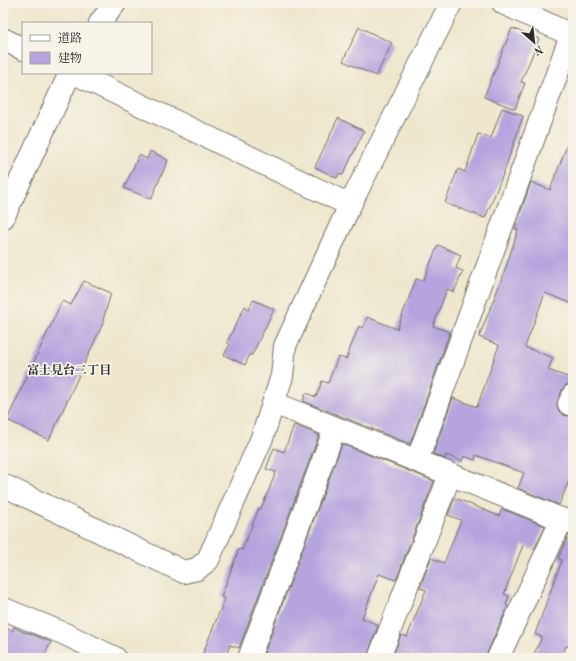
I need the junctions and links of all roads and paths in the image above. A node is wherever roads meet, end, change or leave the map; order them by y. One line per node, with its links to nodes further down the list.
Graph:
1 (115, 3): 4 (street)
2 (451, 3): 10 (street)
3 (503, 3): 5 (street)
4 (101, 22)
5 (572, 35): 14 (street)
6 (3, 39): 7 (street)
7 (22, 48)
8 (70, 74): 11 (street)
9 (76, 74): 10 (street)
10 (350, 205): 12 (street)
11 (3, 218)
12 (274, 403): 13 (street); 16 (street)
13 (335, 428): 14 (street); 20 (street)
14 (417, 461): 15 (street)
15 (450, 475): 17 (street); 21 (street)
16 (3, 485)
17 (568, 522): 22 (street)
18 (4, 608): 19 (street)
19 (115, 658)
20 (249, 658)
21 (379, 658)
22 (498, 658)

